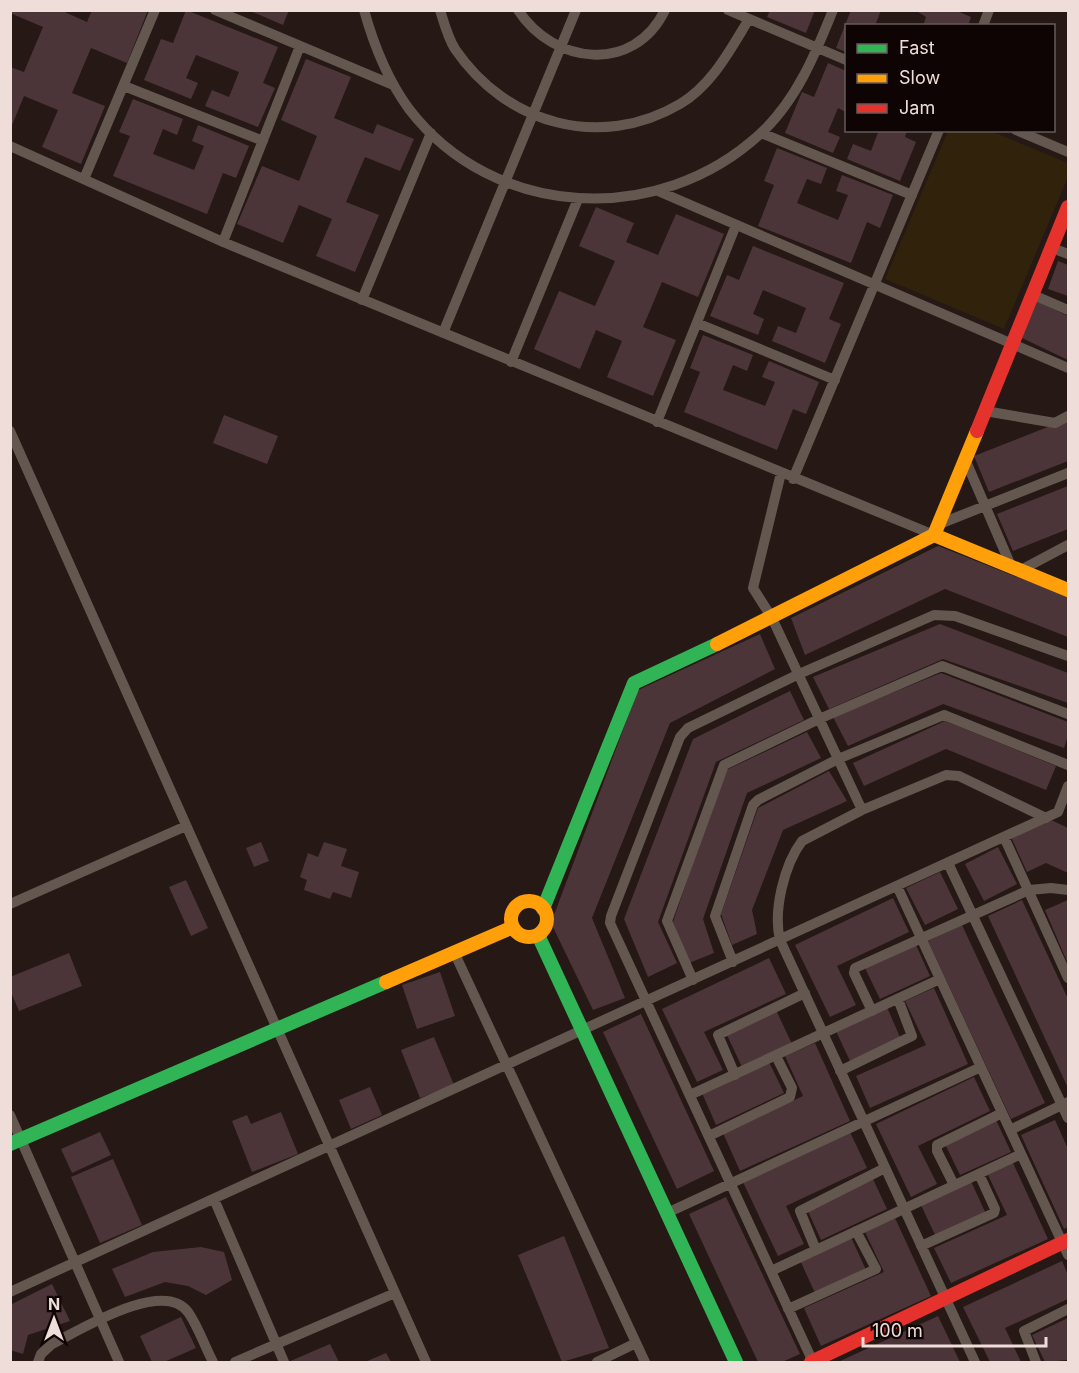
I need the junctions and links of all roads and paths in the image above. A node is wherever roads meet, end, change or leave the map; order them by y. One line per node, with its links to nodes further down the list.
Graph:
1 (155, 10): 16 (street)
2 (215, 10): 11 (street)
3 (364, 10): 15 (street)
4 (440, 10): 17 (street)
5 (518, 10): 12 (street)
6 (576, 10): 12 (street)
7 (665, 10): 12 (street)
8 (728, 10): 10 (street)
9 (833, 10): 13 (street)
10 (749, 19): 13 (street); 17 (street)
11 (300, 46): 15 (street); 22 (street)
12 (561, 47): 17 (street)
13 (818, 48): 14 (street); 21 (street)
14 (845, 60)
15 (393, 84): 20 (street)
16 (124, 86): 22 (street); 25 (street)
17 (533, 116): 26 (street)
18 (938, 132): 28 (street)
19 (1021, 132): 24 (street)
20 (431, 133): 26 (street); 37 (street)
21 (761, 134): 27 (street); 28 (street)
22 (263, 141): 32 (street)
23 (10, 146): 25 (street)
24 (1068, 152)
25 (84, 179): 32 (street)
26 (506, 181): 29 (street); 40 (street)
27 (658, 191): 29 (street); 31 (street)
28 (912, 195): 35 (street)
29 (578, 199): 42 (street)
30 (1068, 207): 33 (street)
31 (736, 225): 35 (street); 39 (street)
32 (223, 242): 37 (street)
33 (1052, 248): 34 (street); 36 (street)
34 (1068, 254)
35 (875, 284): 41 (street); 44 (street)
36 (1031, 294): 38 (street); 41 (street)
37 (362, 300): 40 (street)
38 (1068, 310)
39 (697, 323): 44 (street); 47 (street)
40 (442, 333): 42 (street)
41 (1011, 343): 43 (street); 45 (street)
42 (511, 362): 47 (street)
43 (1068, 368)
44 (835, 380): 52 (street)
45 (985, 411): 46 (street); 49 (street)
46 (1068, 416)
47 (657, 422): 51 (street)
48 (10, 431): 70 (street)
49 (964, 459): 53 (street); 54 (street)
50 (1068, 473): 53 (street)
51 (781, 474): 52 (street); 58 (street)
52 (793, 479): 54 (street)
53 (985, 506): 54 (street); 56 (street)
54 (936, 530): 56 (street); 58 (street)
55 (1068, 544): 56 (street)
56 (1016, 568): 57 (street)
57 (1068, 590)
58 (772, 618): 60 (street); 77 (street)
59 (1068, 656): 60 (street)
60 (799, 674): 62 (street); 90 (street)
61 (1068, 714): 62 (street)
62 (819, 719): 63 (street); 87 (street)
63 (838, 759): 64 (street); 66 (street); 84 (street)
64 (1068, 765)
65 (1068, 786): 67 (street)
66 (862, 810): 69 (street); 82 (street)
67 (1058, 812): 68 (street); 69 (street)
68 (1068, 817)
69 (1046, 818): 71 (street)
70 (186, 825): 76 (street); 92 (street)
71 (1004, 837): 72 (street); 74 (street)
72 (948, 863): 73 (street); 78 (street)
73 (897, 886): 81 (street); 82 (street)
74 (1029, 890): 75 (street); 78 (street); 85 (street)
75 (1068, 890)
76 (10, 904)
77 (543, 909): 79 (street); 80 (street)
78 (973, 915): 81 (street); 101 (street)
79 (513, 927): 80 (street); 83 (street)
80 (538, 935): 93 (street)
81 (921, 938): 86 (street); 91 (street)
82 (780, 940): 84 (street); 88 (street)
83 (454, 952): 92 (street); 96 (street)
84 (733, 962): 87 (street)
85 (1068, 974)
86 (940, 979): 89 (street); 97 (street)
87 (693, 980): 90 (street)
88 (805, 993): 94 (street); 99 (street)
89 (898, 999): 91 (street); 98 (street)
90 (647, 1002): 93 (street); 100 (street)
91 (872, 1011): 94 (street)
92 (276, 1027): 108 (street); 109 (street)
93 (583, 1031): 96 (street); 117 (street)
94 (823, 1033): 95 (street); 98 (street)
95 (776, 1056): 99 (street); 107 (street)
96 (507, 1065): 109 (street); 130 (street)
97 (981, 1067): 102 (street); 105 (street)
98 (840, 1071): 105 (street)
99 (735, 1075): 100 (street)
100 (690, 1095): 107 (street)
101 (1065, 1103): 104 (street); 106 (street)
102 (1002, 1113): 106 (street); 114 (street)
103 (10, 1115): 108 (street)
104 (1068, 1118)
105 (864, 1121): 111 (street); 113 (street)
106 (1010, 1130): 110 (street)
107 (709, 1136): 113 (street)
108 (16, 1141): 122 (street)
109 (329, 1146): 115 (street); 125 (street)
110 (1021, 1154): 112 (street); 120 (street)
111 (885, 1168): 116 (street); 121 (street)
112 (979, 1174): 114 (street); 119 (street)
113 (730, 1183): 117 (street); 123 (street)
114 (954, 1185): 116 (street)
115 (214, 1199): 122 (street); 131 (street)
116 (904, 1209): 118 (street); 119 (street)
117 (667, 1213): 140 (street)
118 (856, 1231): 121 (street); 127 (street)
119 (921, 1246): 126 (street)
120 (1067, 1246): 126 (street)
121 (816, 1250): 123 (street)
122 (75, 1262): 124 (street); 129 (street)
123 (771, 1271): 127 (street)
124 (10, 1292)
125 (395, 1293): 131 (street); 137 (street)
126 (945, 1299): 141 (street); 142 (street)
127 (788, 1309): 141 (street)
128 (1068, 1309): 143 (street)
129 (101, 1320): 132 (street); 133 (street); 134 (street)
130 (636, 1343): 138 (street); 139 (street)
131 (277, 1344): 135 (street); 136 (street)
132 (38, 1362)
133 (119, 1362)
134 (213, 1362)
135 (235, 1362)
136 (284, 1362)
137 (426, 1362)
138 (597, 1362)
139 (645, 1362)
140 (736, 1362)
141 (813, 1362)
142 (975, 1362)
143 (1036, 1362)

